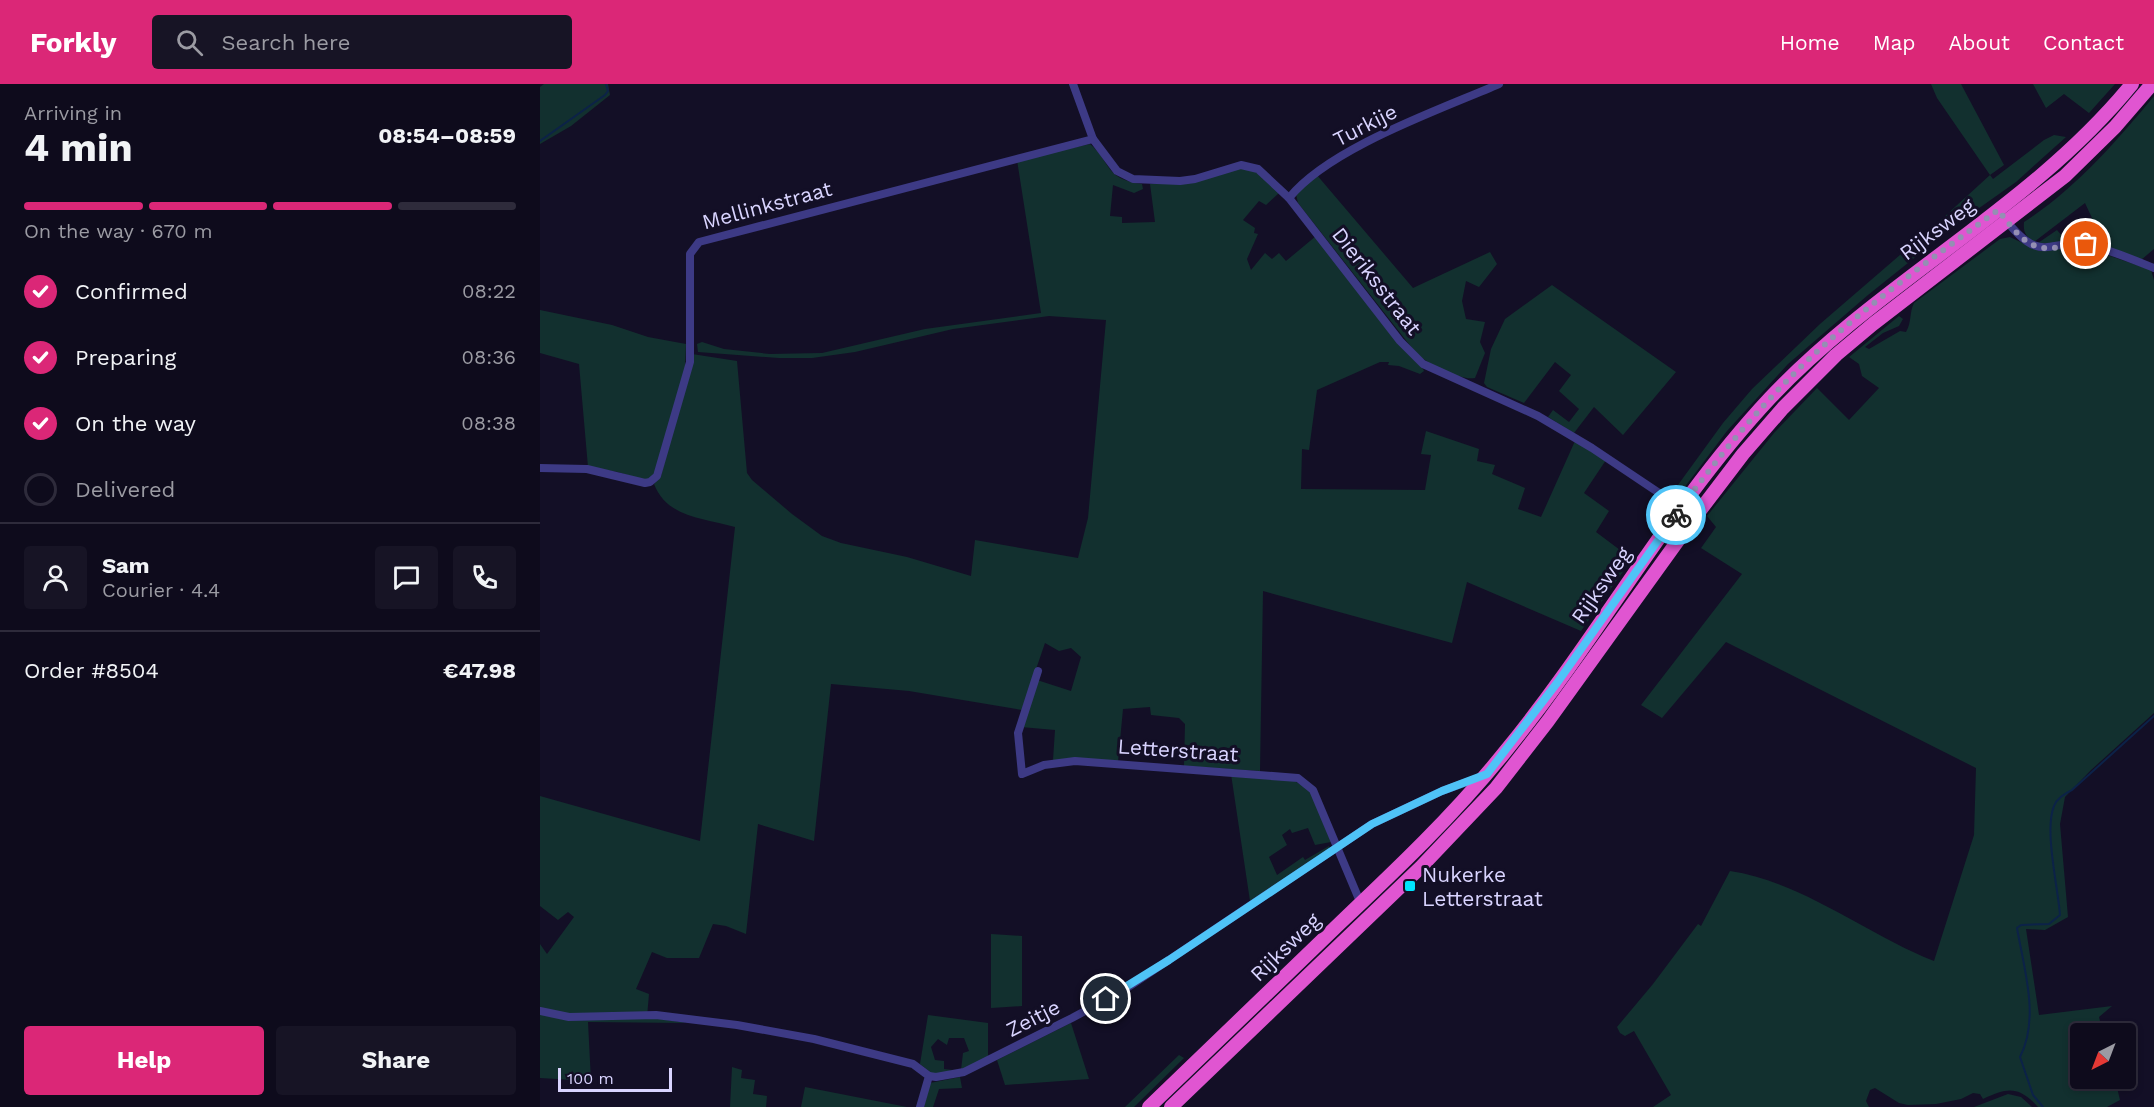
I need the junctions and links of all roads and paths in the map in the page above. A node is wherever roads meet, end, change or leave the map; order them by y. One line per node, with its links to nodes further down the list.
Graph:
1 (1073, 84): 5 (street, Dieriksstraat)
2 (1499, 84): 6 (street, Turkije)
3 (2132, 84): 7 (highway, Rijksweg)
4 (2152, 84): 8 (highway, Rijksweg)
5 (1093, 139): 6 (street, Dieriksstraat); 10 (street, Mellinkstraat)
6 (1289, 198): 11 (street, Dieriksstraat)
7 (1998, 210): 8 (street); 11 (highway, Rijksweg)
8 (2008, 222): 9 (street); 12 (highway, Rijksweg)
9 (2154, 268)
10 (540, 468)
11 (1682, 507): 12 (street, Dieriksstraat); 14 (highway, Rijksweg)
12 (1695, 517): 21 (highway, Rijksweg)
13 (1038, 671): 15 (street, Letterstraat)
14 (1487, 774): 15 (street, Zeitje); 16 (highway, Rijksweg)
15 (1335, 847): 16 (street, Letterstraat); 18 (street, Zeitje)
16 (1361, 903): 20 (highway, Rijksweg)
17 (540, 1011): 18 (street)
18 (929, 1076): 19 (street)
19 (920, 1107)
20 (1149, 1107)
21 (1171, 1107)

